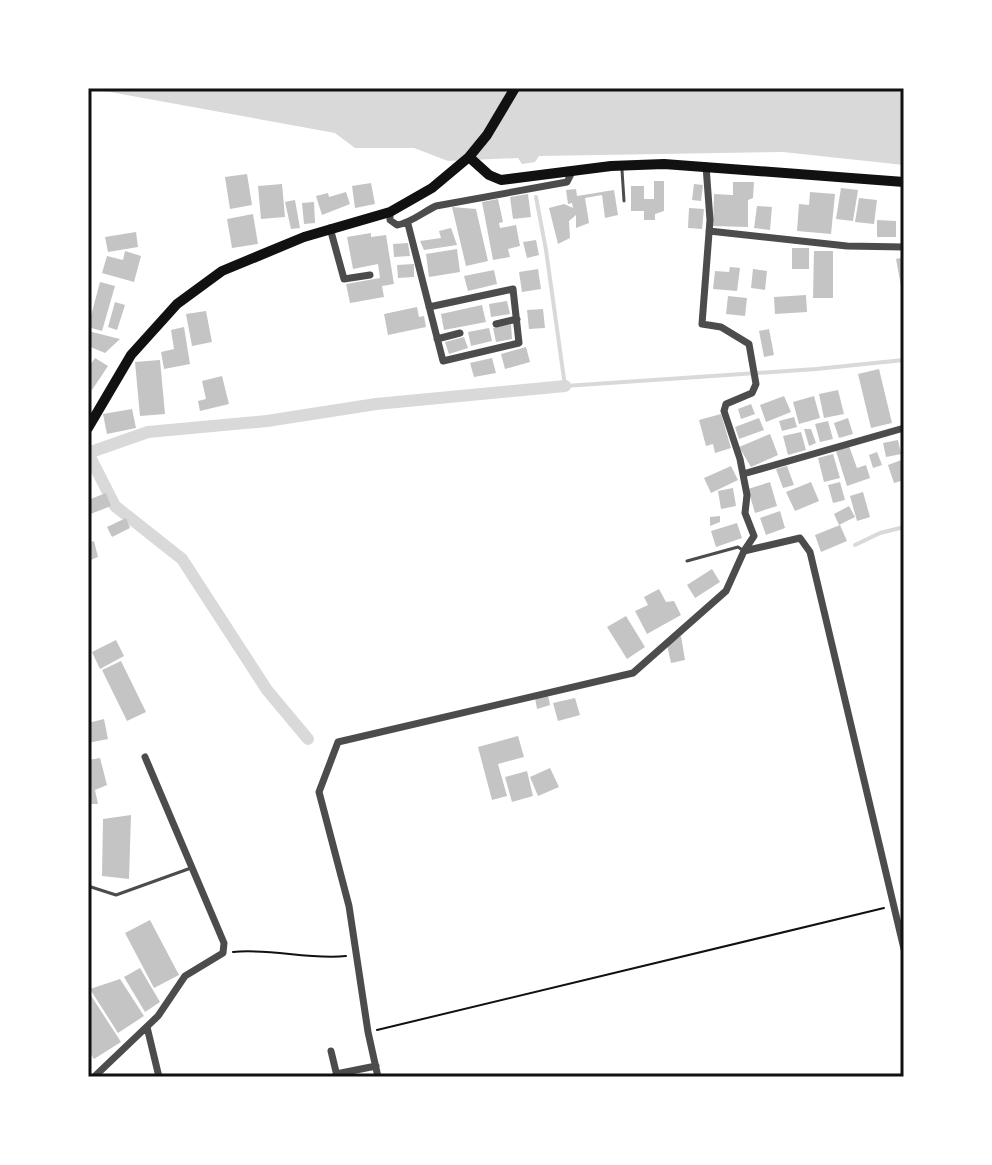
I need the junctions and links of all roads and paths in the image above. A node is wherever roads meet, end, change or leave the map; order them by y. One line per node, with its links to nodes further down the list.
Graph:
1 (515, 88): 2 (main road)
2 (473, 160): 5 (main road); 8 (main road)
3 (706, 165): 4 (main road); 6 (main road); 11 (street)
4 (622, 166): 5 (main road); 7 (lane)
5 (573, 170): 9 (street)
6 (904, 182)
7 (624, 201)
8 (390, 212): 9 (street); 10 (main road)
9 (408, 224): 14 (street)
10 (330, 228): 13 (street); 19 (main road)
11 (709, 231): 12 (street); 21 (street)
12 (904, 247)
13 (370, 275)
14 (429, 307): 15 (street); 18 (street)
15 (517, 319): 16 (street); 18 (street)
16 (496, 324)
17 (460, 333): 18 (street)
18 (437, 339)
19 (88, 428)
20 (904, 428): 21 (street)
21 (743, 474): 22 (street)
22 (744, 551): 23 (lane); 27 (street); 30 (street)
23 (687, 561)
24 (145, 757): 25 (street)
25 (191, 868): 26 (lane); 29 (street)
26 (88, 886)
27 (894, 906): 28 (street); 32 (path)
28 (904, 949)
29 (223, 953): 30 (path); 31 (street)
30 (356, 955): 32 (street)
31 (147, 1027): 36 (street); 37 (street)
32 (368, 1032): 34 (street)
33 (331, 1051): 35 (street)
34 (376, 1066): 35 (street); 38 (street)
35 (337, 1076)
36 (94, 1077)
37 (159, 1077)
38 (378, 1077)

